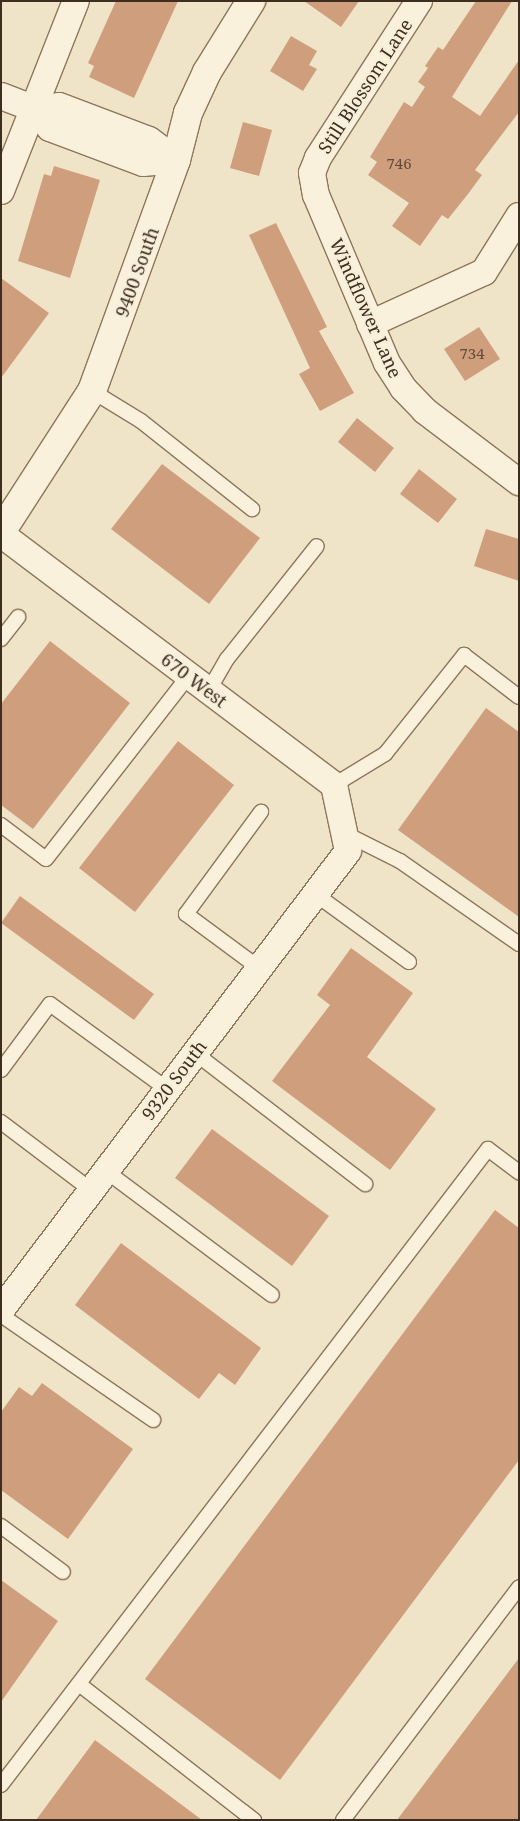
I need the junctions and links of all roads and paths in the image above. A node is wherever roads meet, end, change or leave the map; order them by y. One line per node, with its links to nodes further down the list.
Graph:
1 (76, 1): 5 (street)
2 (250, 1): 6 (street, 9400 South)
3 (419, 1): 7 (street, Still Blossom Lane)
4 (1, 96): 5 (street)
5 (35, 109): 6 (street); 8 (street)
6 (176, 160): 11 (street, 9400 South)
7 (312, 173): 10 (street, Windflower Lane)
8 (1, 191)
9 (519, 216): 10 (street)
10 (370, 324): 12 (street, Windflower Lane)
11 (92, 391): 13 (lane); 14 (street, 9400 South)
12 (519, 482)
13 (252, 509)
14 (1, 533): 18 (street, 670 West)
15 (317, 546): 18 (lane)
16 (18, 617): 17 (lane)
17 (1, 639)
18 (199, 683): 20 (street, 670 West); 22 (lane)
19 (519, 697): 20 (lane)
20 (334, 784): 23 (street)
21 (261, 812): 27 (lane)
22 (1, 825)
23 (346, 842): 24 (street, 9320 South); 25 (lane)
24 (315, 894): 26 (lane); 27 (street, 9320 South)
25 (519, 944)
26 (409, 962)
27 (259, 968): 28 (street, 9320 South)
28 (195, 1053): 30 (street, 9320 South); 34 (lane)
29 (1, 1070): 30 (lane)
30 (167, 1089): 33 (street, 9320 South)
31 (1, 1122): 33 (lane)
32 (519, 1172): 42 (lane)
33 (98, 1180): 35 (lane); 36 (street, 9320 South)
34 (365, 1184)
35 (272, 1295)
36 (1, 1310)
37 (1, 1315): 38 (lane)
38 (153, 1420)
39 (1, 1526): 40 (lane)
40 (63, 1572)
41 (519, 1587): 45 (lane)
42 (79, 1684): 43 (lane); 44 (lane)
43 (1, 1785)
44 (254, 1820)
45 (343, 1820)

